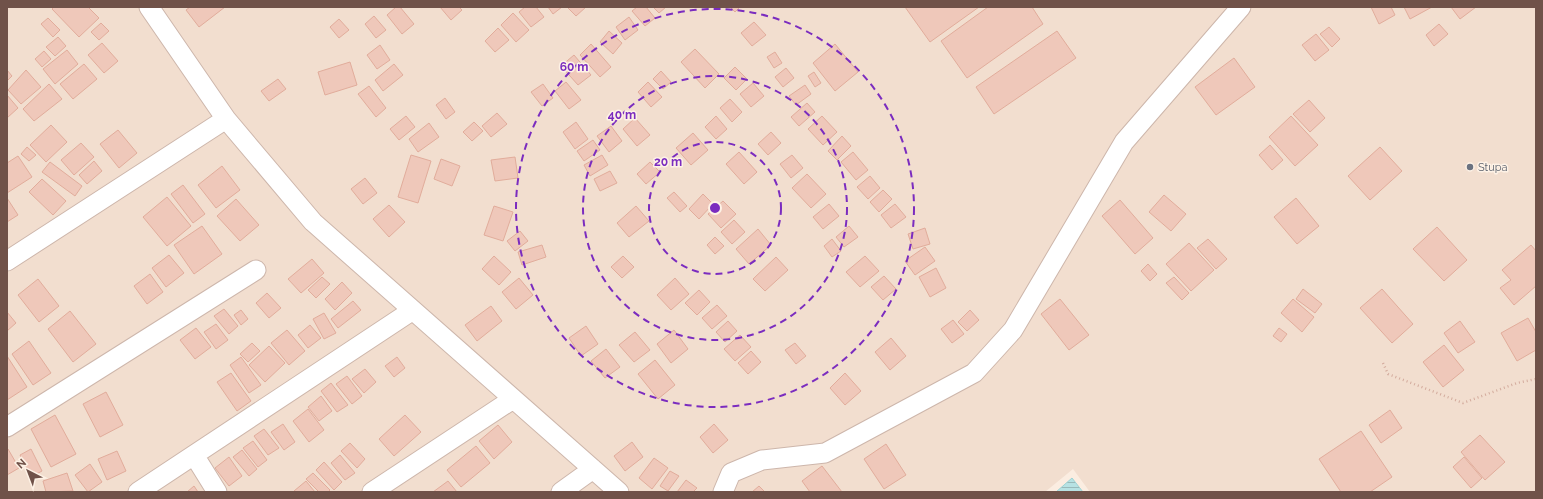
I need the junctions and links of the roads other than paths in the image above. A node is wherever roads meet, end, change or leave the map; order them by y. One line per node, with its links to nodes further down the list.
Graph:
1 (149, 7): 3 (street)
2 (1241, 7): 16 (street)
3 (226, 119): 4 (street); 6 (street)
4 (7, 261)
5 (256, 270): 8 (street)
6 (413, 310): 7 (street); 9 (street)
7 (513, 399): 10 (street); 13 (street)
8 (7, 427)
9 (194, 455): 11 (street); 12 (street)
10 (593, 469): 14 (street); 15 (street)
11 (138, 492)
12 (217, 492)
13 (372, 492)
14 (561, 492)
15 (619, 492)
16 (723, 492)

